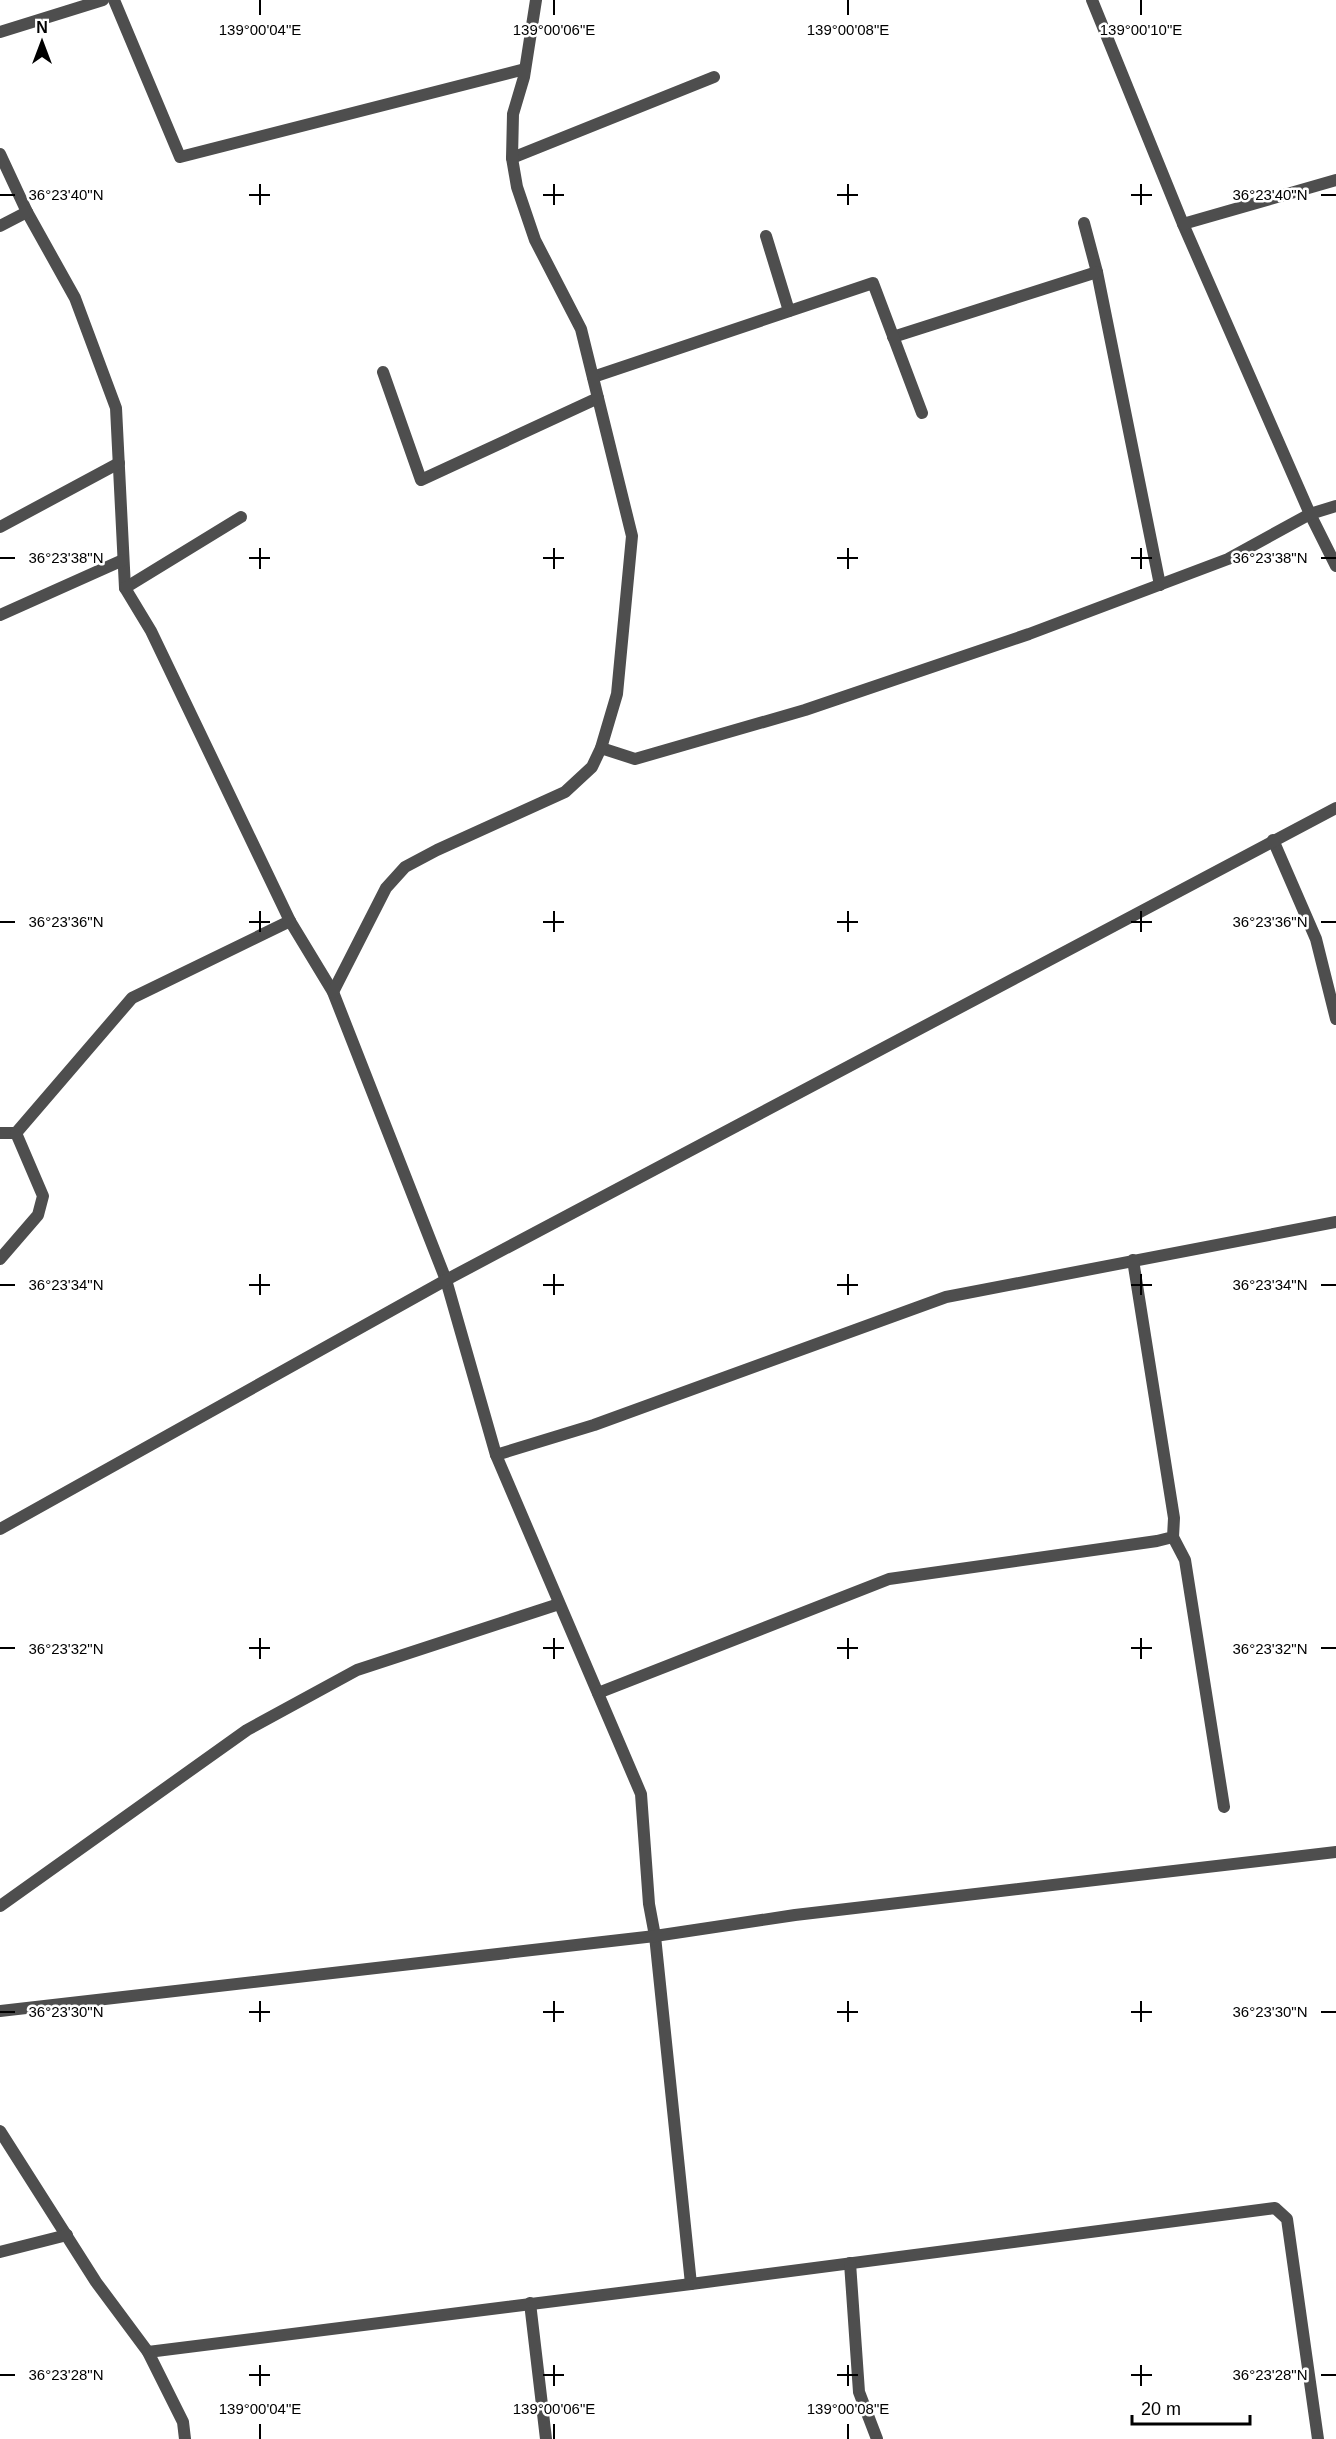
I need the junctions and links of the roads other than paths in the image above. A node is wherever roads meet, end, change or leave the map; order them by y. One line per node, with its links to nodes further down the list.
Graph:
1 (103, 0): 5 (street)
2 (114, 0): 6 (street)
3 (536, 0): 6 (street)
4 (1092, 0): 13 (street)
5 (0, 32)
6 (525, 69): 9 (street)
7 (714, 77): 9 (street)
8 (0, 154): 11 (street)
9 (512, 158): 20 (street)
10 (1336, 180): 13 (street)
11 (27, 212): 14 (street); 23 (street)
12 (1084, 223): 16 (street)
13 (1183, 224): 25 (street)
14 (0, 226)
15 (766, 236): 17 (street)
16 (1096, 272): 18 (street); 30 (street)
17 (789, 312): 18 (street); 20 (street)
18 (893, 337): 22 (street)
19 (383, 372): 21 (street)
20 (592, 377): 21 (street)
21 (598, 399): 33 (street)
22 (922, 413)
23 (119, 463): 27 (street); 28 (street)
24 (1336, 506): 25 (street)
25 (1310, 514): 29 (street); 30 (street)
26 (241, 517): 31 (street)
27 (0, 527)
28 (123, 560): 31 (street); 32 (street)
29 (1336, 566)
30 (1160, 585): 33 (street)
31 (125, 588): 36 (street)
32 (0, 615)
33 (601, 748): 37 (street)
34 (1336, 808): 35 (street)
35 (1273, 840): 38 (street); 44 (street)
36 (290, 921): 37 (street); 40 (street)
37 (333, 992): 44 (street)
38 (1336, 1019)
39 (0, 1133): 40 (street)
40 (16, 1133): 42 (street)
41 (1336, 1222): 43 (street)
42 (0, 1259)
43 (1133, 1260): 45 (street); 47 (street)
44 (446, 1280): 45 (street); 46 (street)
45 (496, 1455): 48 (street)
46 (0, 1529)
47 (1173, 1537): 49 (street); 50 (street)
48 (559, 1604): 49 (street); 52 (street)
49 (598, 1693): 53 (street)
50 (1224, 1807)
51 (1336, 1852): 53 (street)
52 (0, 1906)
53 (655, 1936): 54 (street); 59 (street)
54 (0, 2011)
55 (0, 2131): 56 (street)
56 (67, 2235): 57 (street); 61 (street)
57 (0, 2252)
58 (850, 2263): 59 (street); 64 (street); 65 (street)
59 (691, 2284): 60 (street)
60 (530, 2303): 61 (street); 63 (street)
61 (148, 2352): 62 (street)
62 (185, 2439)
63 (546, 2439)
64 (877, 2439)
65 (1318, 2439)

